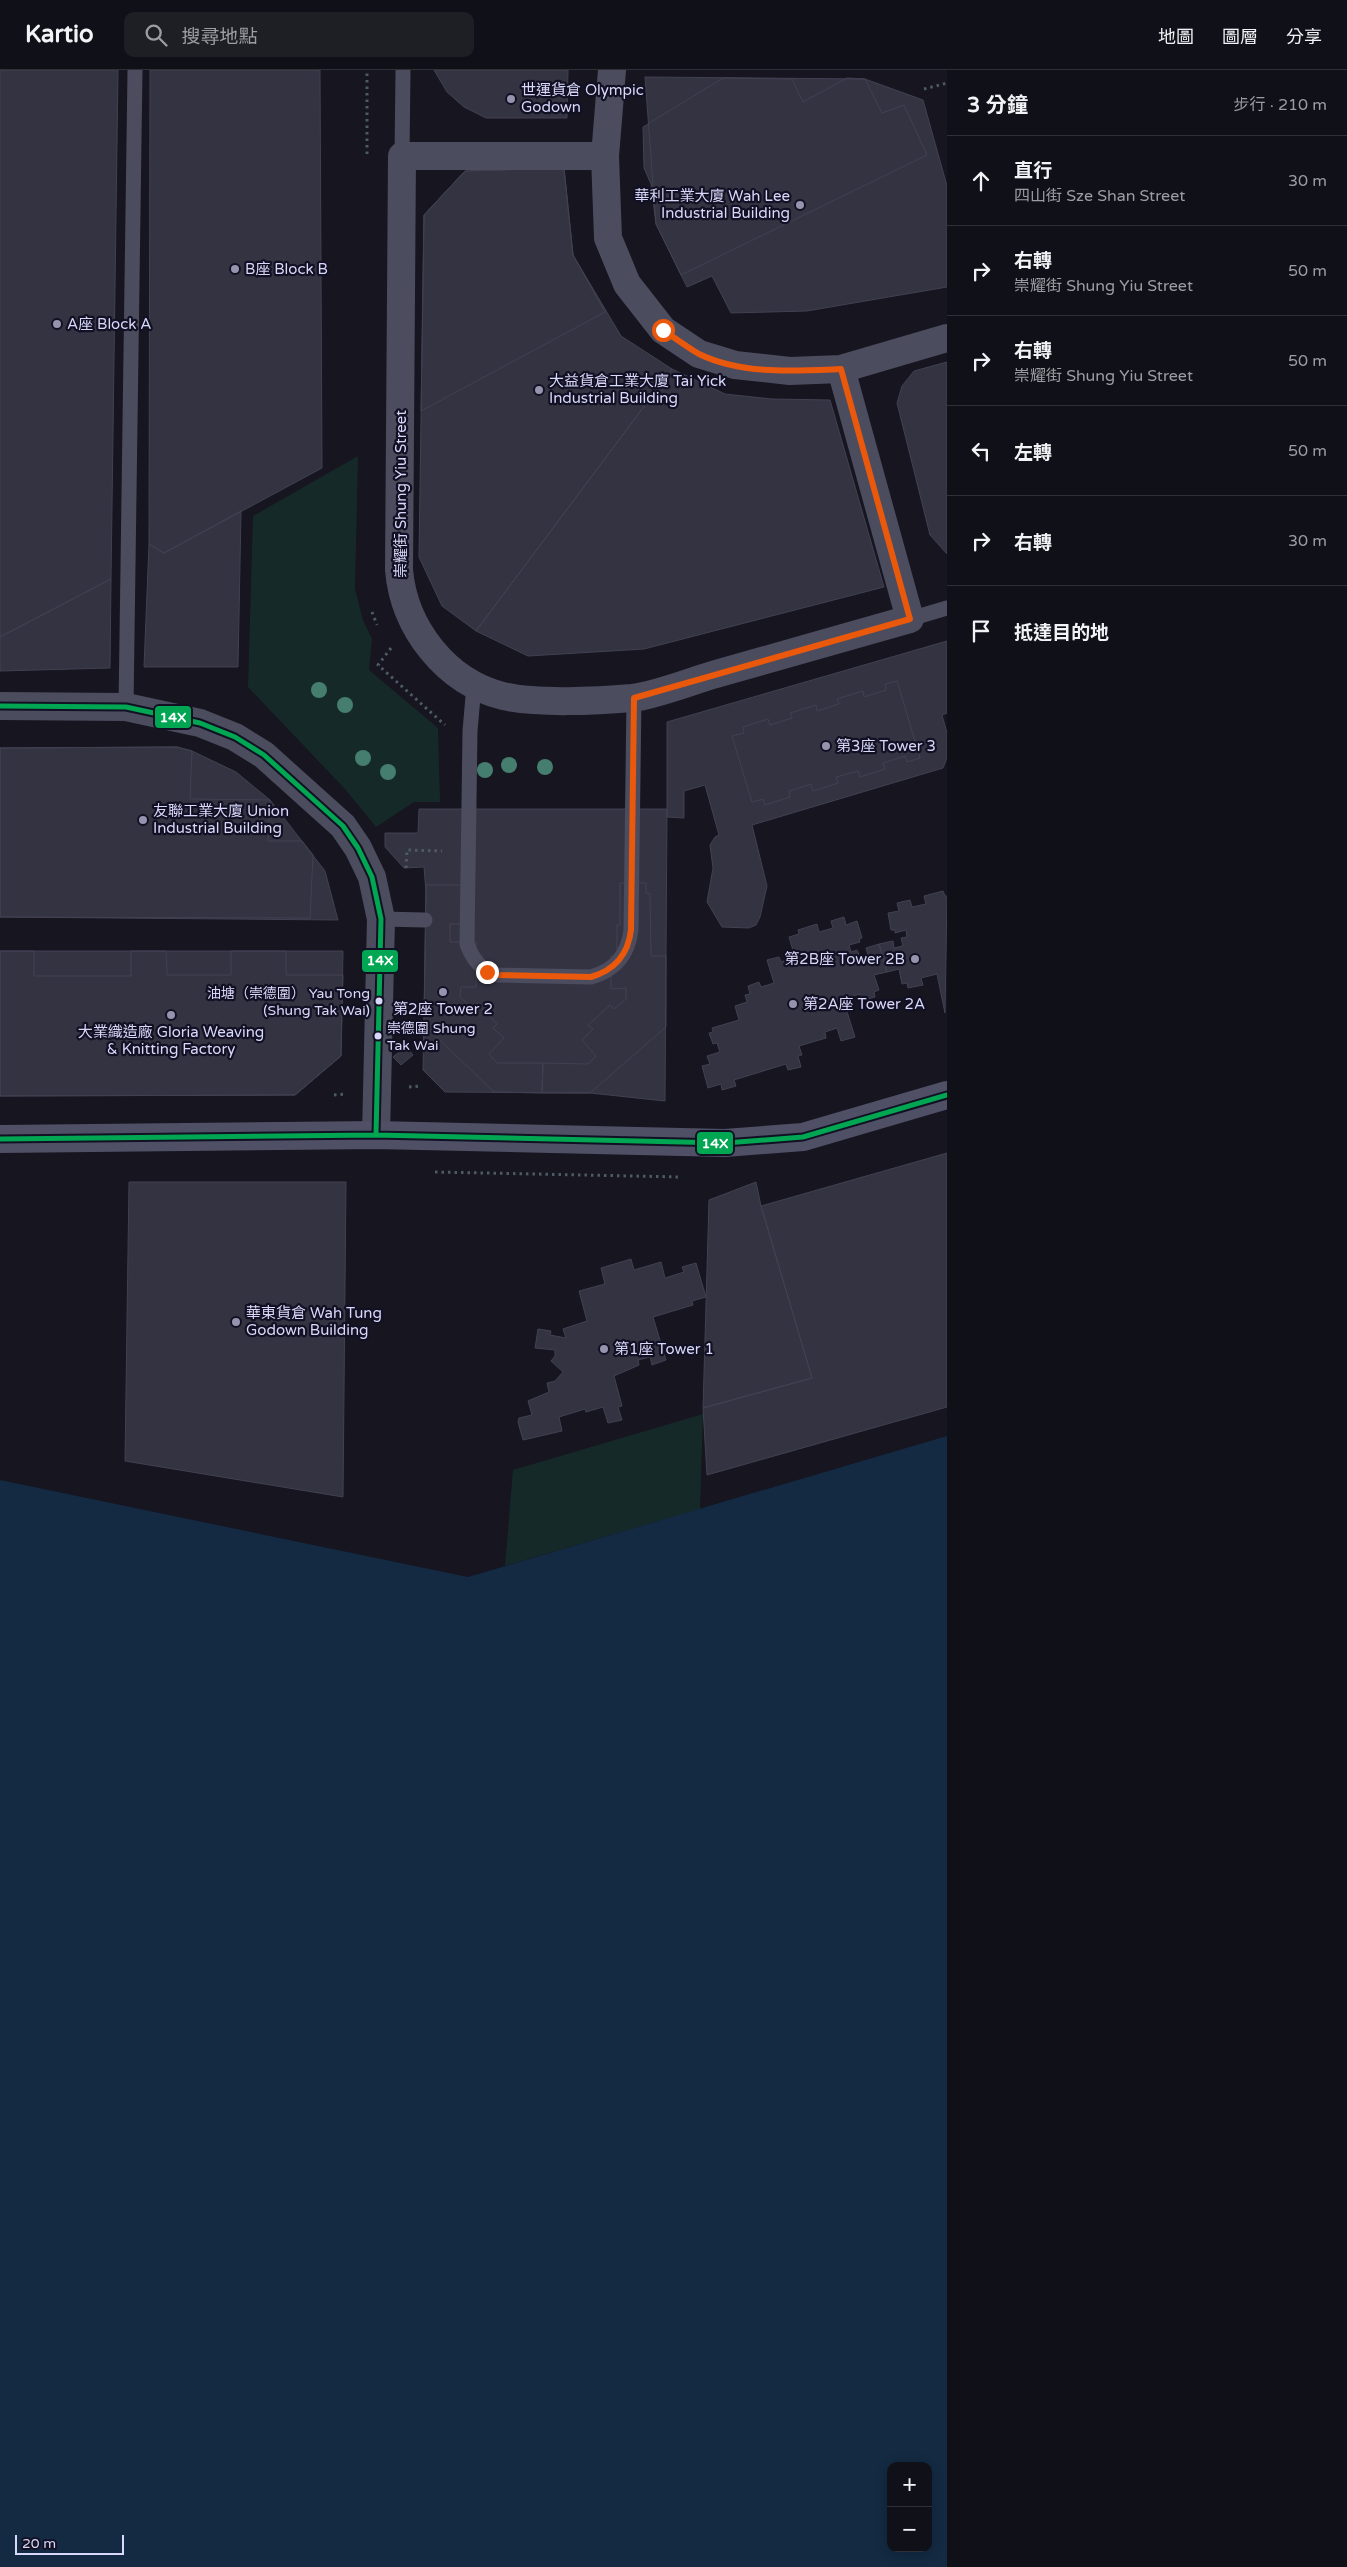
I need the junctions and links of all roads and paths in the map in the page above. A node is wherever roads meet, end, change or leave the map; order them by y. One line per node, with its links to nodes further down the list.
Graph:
1 (135, 70): 16 (lane)
2 (403, 70): 6 (lane, 崇耀街 Shung Yiu Street)
3 (612, 70): 7 (street)
4 (947, 83): 5 (path)
5 (924, 89)
6 (402, 156): 7 (street); 13 (street, 崇耀街 Shung Yiu Street)
7 (605, 156): 9 (street)
8 (947, 338): 9 (street)
9 (841, 369): 11 (street)
10 (947, 608): 11 (lane, 崇耀街 Shung Yiu Street)
11 (910, 619): 14 (street, 崇耀街 Shung Yiu Street)
12 (391, 647): 17 (path)
13 (474, 685): 14 (street, 崇耀街 Shung Yiu Street); 14 (lane)
14 (634, 698)
15 (0, 706): 16 (street)
16 (126, 707): 20 (street)
17 (445, 735)
18 (442, 842): 19 (path)
19 (406, 850)
20 (381, 919): 21 (lane); 23 (street)
21 (426, 920)
22 (947, 1095): 23 (street)
23 (376, 1135): 24 (street)
24 (0, 1139)

